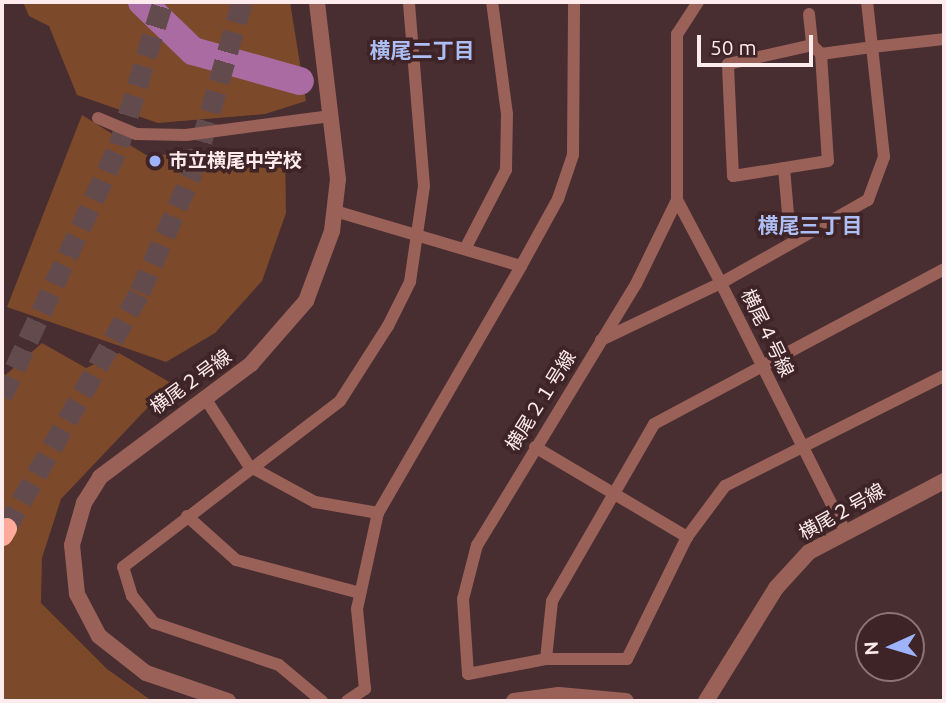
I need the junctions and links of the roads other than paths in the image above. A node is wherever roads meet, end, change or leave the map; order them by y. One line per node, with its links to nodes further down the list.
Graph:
1 (317, 2): 11 (street, 横尾２号線)
2 (409, 2): 17 (street)
3 (492, 2): 18 (street)
4 (574, 2): 19 (street)
5 (698, 2): 14 (street, 横尾２１号線)
6 (867, 2): 9 (street, 横尾４号線)
7 (809, 14): 10 (street)
8 (944, 39): 9 (street)
9 (872, 47): 10 (street); 21 (street, 横尾４号線)
10 (816, 50): 13 (street); 13 (street)
11 (331, 116): 12 (street); 15 (street, 横尾２号線)
12 (98, 118)
13 (784, 168): 16 (street)
14 (677, 200): 21 (street); 22 (street, 横尾２１号線)
15 (335, 211): 17 (street); 25 (street, 横尾２号線)
16 (788, 214)
17 (419, 236): 18 (street); 28 (street)
18 (465, 249): 19 (street)
19 (520, 267): 31 (street)
20 (944, 269): 23 (street)
21 (721, 283): 22 (street); 23 (street, 横尾４号線)
22 (601, 340): 26 (street, 横尾２１号線)
23 (761, 365): 27 (street, 横尾４号線); 30 (street)
24 (944, 376): 27 (street)
25 (205, 398): 28 (street); 37 (street, 横尾２号線)
26 (535, 447): 30 (street); 36 (street, 横尾２１号線)
27 (801, 447): 33 (street, 横尾４号線); 34 (street)
28 (249, 466): 31 (street); 32 (street)
29 (944, 481): 33 (street, 横尾２号線)
30 (618, 495): 34 (street); 36 (street)
31 (378, 513): 35 (street)
32 (187, 516): 35 (street); 38 (street)
33 (845, 531): 42 (street, 横尾２号線)
34 (687, 537): 36 (street, 横尾２１号線)
35 (360, 593): 39 (street)
36 (546, 659)
37 (228, 701)
38 (322, 701)
39 (347, 701)
40 (514, 701): 41 (street)
41 (626, 701)
42 (706, 701)

